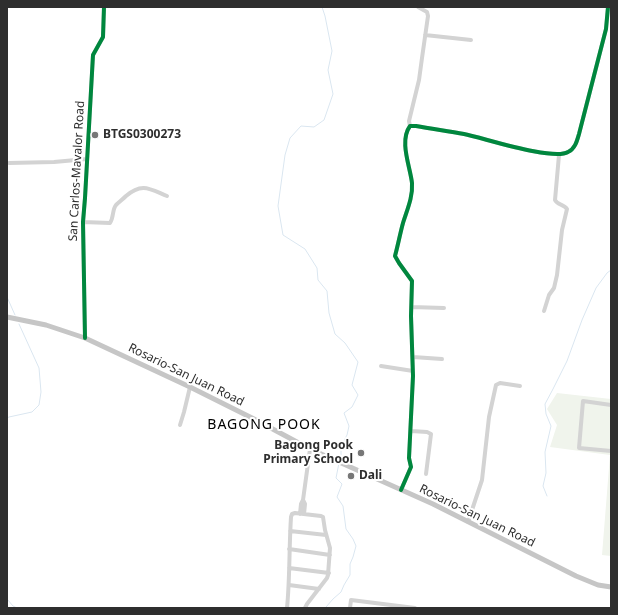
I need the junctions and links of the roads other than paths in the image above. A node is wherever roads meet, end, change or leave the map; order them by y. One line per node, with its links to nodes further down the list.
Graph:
1 (104, 7): 8 (street, San Carlos-Mavalor Road)
2 (418, 7): 4 (street)
3 (608, 7): 7 (street)
4 (425, 35): 5 (street); 6 (street)
5 (471, 40)
6 (410, 126): 7 (street); 12 (street)
7 (559, 154): 14 (street)
8 (87, 159): 9 (street); 11 (street, San Carlos-Mavalor Road)
9 (8, 163)
10 (167, 196): 11 (street)
11 (83, 222): 16 (street, San Carlos-Mavalor Road)
12 (411, 307): 13 (street); 17 (street)
13 (444, 308)
14 (544, 311)
15 (7, 317): 16 (main road, Rosario-San Juan Road)
16 (85, 338): 22 (main road, Rosario-San Juan Road)
17 (413, 357): 18 (street); 20 (street)
18 (442, 359)
19 (381, 366): 20 (street)
20 (413, 371): 25 (street)
21 (520, 386): 31 (street)
22 (190, 387): 24 (street); 26 (main road, Rosario-San Juan Road)
23 (611, 405): 27 (street)
24 (180, 425)
25 (411, 431): 28 (street); 29 (street)
26 (310, 449): 29 (main road, Rosario-San Juan Road); 30 (street)
27 (611, 451)
28 (426, 474)
29 (401, 490): 31 (main road, Rosario-San Juan Road)
30 (302, 514): 32 (street); 33 (street)
31 (468, 522): 39 (main road, Rosario-San Juan Road)
32 (290, 531): 33 (street); 34 (street)
33 (326, 535): 35 (street)
34 (289, 549): 35 (street); 36 (street)
35 (330, 554): 37 (street)
36 (289, 568): 37 (street); 38 (street)
37 (329, 573): 40 (street)
38 (289, 585): 40 (street); 41 (street)
39 (611, 587)
40 (319, 589): 42 (street)
41 (287, 608)
42 (305, 608)
43 (350, 608): 44 (street)
44 (415, 608)

